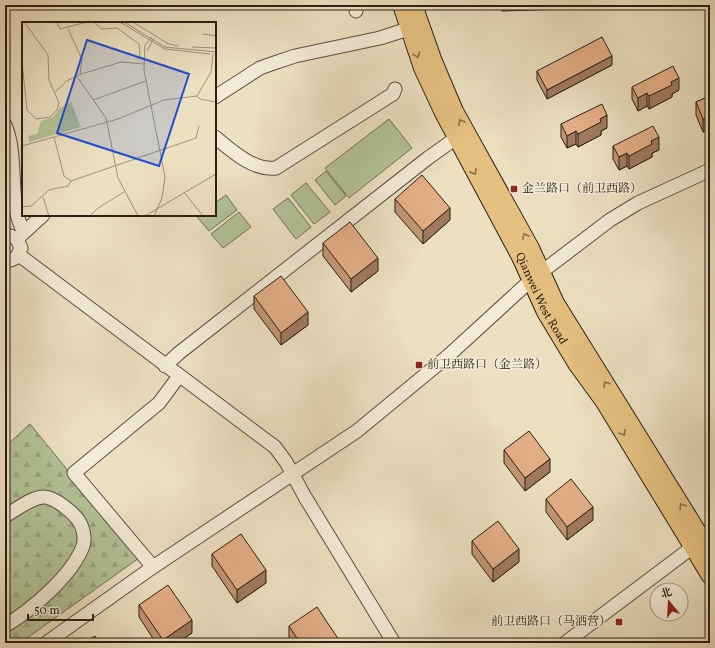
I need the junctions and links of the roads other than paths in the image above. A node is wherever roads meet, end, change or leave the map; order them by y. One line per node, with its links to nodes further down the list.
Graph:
1 (401, 5): 3 (main road, Qianwei West Road)
2 (414, 5): 14 (main road, Qianwei West Road, one-way to 2)
3 (408, 29): 5 (street); 8 (main road, Qianwei West Road, one-way to 8)
4 (395, 89): 7 (street)
5 (216, 96)
6 (5, 125): 11 (street)
7 (216, 138)
8 (456, 138): 14 (main road, Qianwei West Road, one-way to 14); 15 (street)
9 (710, 170): 14 (street)
10 (42, 216): 11 (street)
11 (15, 236): 12 (street)
12 (19, 255): 13 (street); 15 (street)
13 (5, 259)
14 (536, 275): 17 (street); 19 (main road, Qianwei West Road)
15 (165, 366): 16 (street)
16 (178, 376): 17 (street); 20 (street)
17 (292, 474): 20 (street); 24 (street)
18 (5, 516): 22 (street)
19 (704, 543): 21 (main road, Qianwei West Road); 25 (street)
20 (153, 567): 23 (street)
21 (710, 576)
22 (5, 626)
23 (46, 643)
24 (394, 643)
25 (565, 643)

